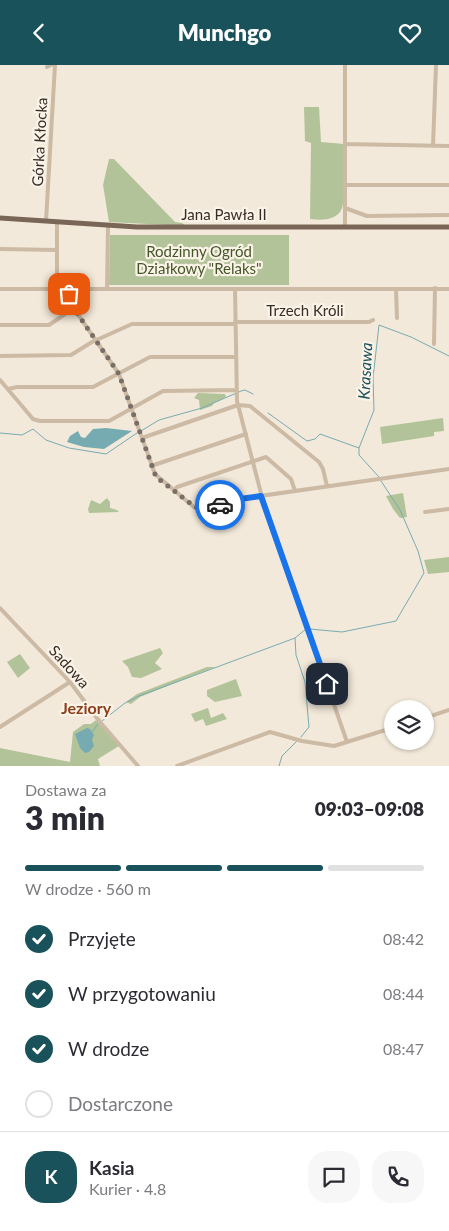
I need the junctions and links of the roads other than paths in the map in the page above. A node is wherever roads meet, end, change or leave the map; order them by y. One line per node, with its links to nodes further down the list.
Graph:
1 (56, 65): 12 (street, Górka Kłocka)
2 (345, 65): 4 (street)
3 (436, 65): 5 (street)
4 (345, 144): 5 (street); 7 (street)
5 (433, 146): 6 (street)
6 (449, 146)
7 (346, 185): 8 (street); 9 (street)
8 (449, 185)
9 (345, 208): 10 (street); 15 (street)
10 (449, 215)
11 (0, 218): 12 (main road, Jana Pawła II)
12 (46, 221): 13 (main road, Jana Pawła II)
13 (57, 222): 14 (main road, Jana Pawła II); 18 (street)
14 (108, 226): 15 (main road, Jana Pawła II); 23 (street)
15 (345, 227): 16 (main road, Jana Pawła II)
16 (449, 227)
17 (0, 249): 18 (street)
18 (57, 250): 20 (street)
19 (0, 289): 20 (street)
20 (57, 289): 21 (street); 28 (street)
21 (64, 289): 22 (street); 28 (street)
22 (74, 289): 23 (street); 28 (street)
23 (107, 289): 24 (street)
24 (235, 289): 25 (street); 32 (street)
25 (396, 289): 26 (street); 30 (street)
26 (434, 289): 27 (street); 35 (street)
27 (449, 289)
28 (70, 303): 29 (street)
29 (74, 308): 33 (street); 34 (street)
30 (397, 318)
31 (373, 320): 32 (street, Trzech Króli)
32 (235, 323): 34 (street, Trzech Króli); 37 (street)
33 (0, 325)
34 (96, 340): 36 (street, Trzech Króli); 38 (street)
35 (434, 343)
36 (0, 355)
37 (236, 357): 38 (street); 41 (street)
38 (119, 374): 40 (street); 43 (street)
39 (0, 380): 40 (street)
40 (8, 389): 43 (street)
41 (237, 392): 42 (street); 43 (street)
42 (238, 405): 44 (street); 45 (street); 49 (street)
43 (132, 409): 44 (street)
44 (140, 433): 47 (street)
45 (246, 434): 46 (street); 47 (street)
46 (253, 462): 50 (street); 51 (street); 52 (street)
47 (151, 466): 50 (street)
48 (449, 469): 49 (street)
49 (327, 487): 51 (street)
50 (174, 491): 52 (street)
51 (295, 491): 52 (street)
52 (261, 496): 61 (street)
53 (449, 509): 54 (street)
54 (425, 512)
55 (0, 608): 56 (street, Sadowa)
56 (70, 682): 59 (street); 62 (street, Sadowa)
57 (449, 711): 58 (street)
58 (434, 715)
59 (0, 727)
60 (384, 730): 61 (street)
61 (347, 742): 63 (street)
62 (138, 766)
63 (176, 766)

